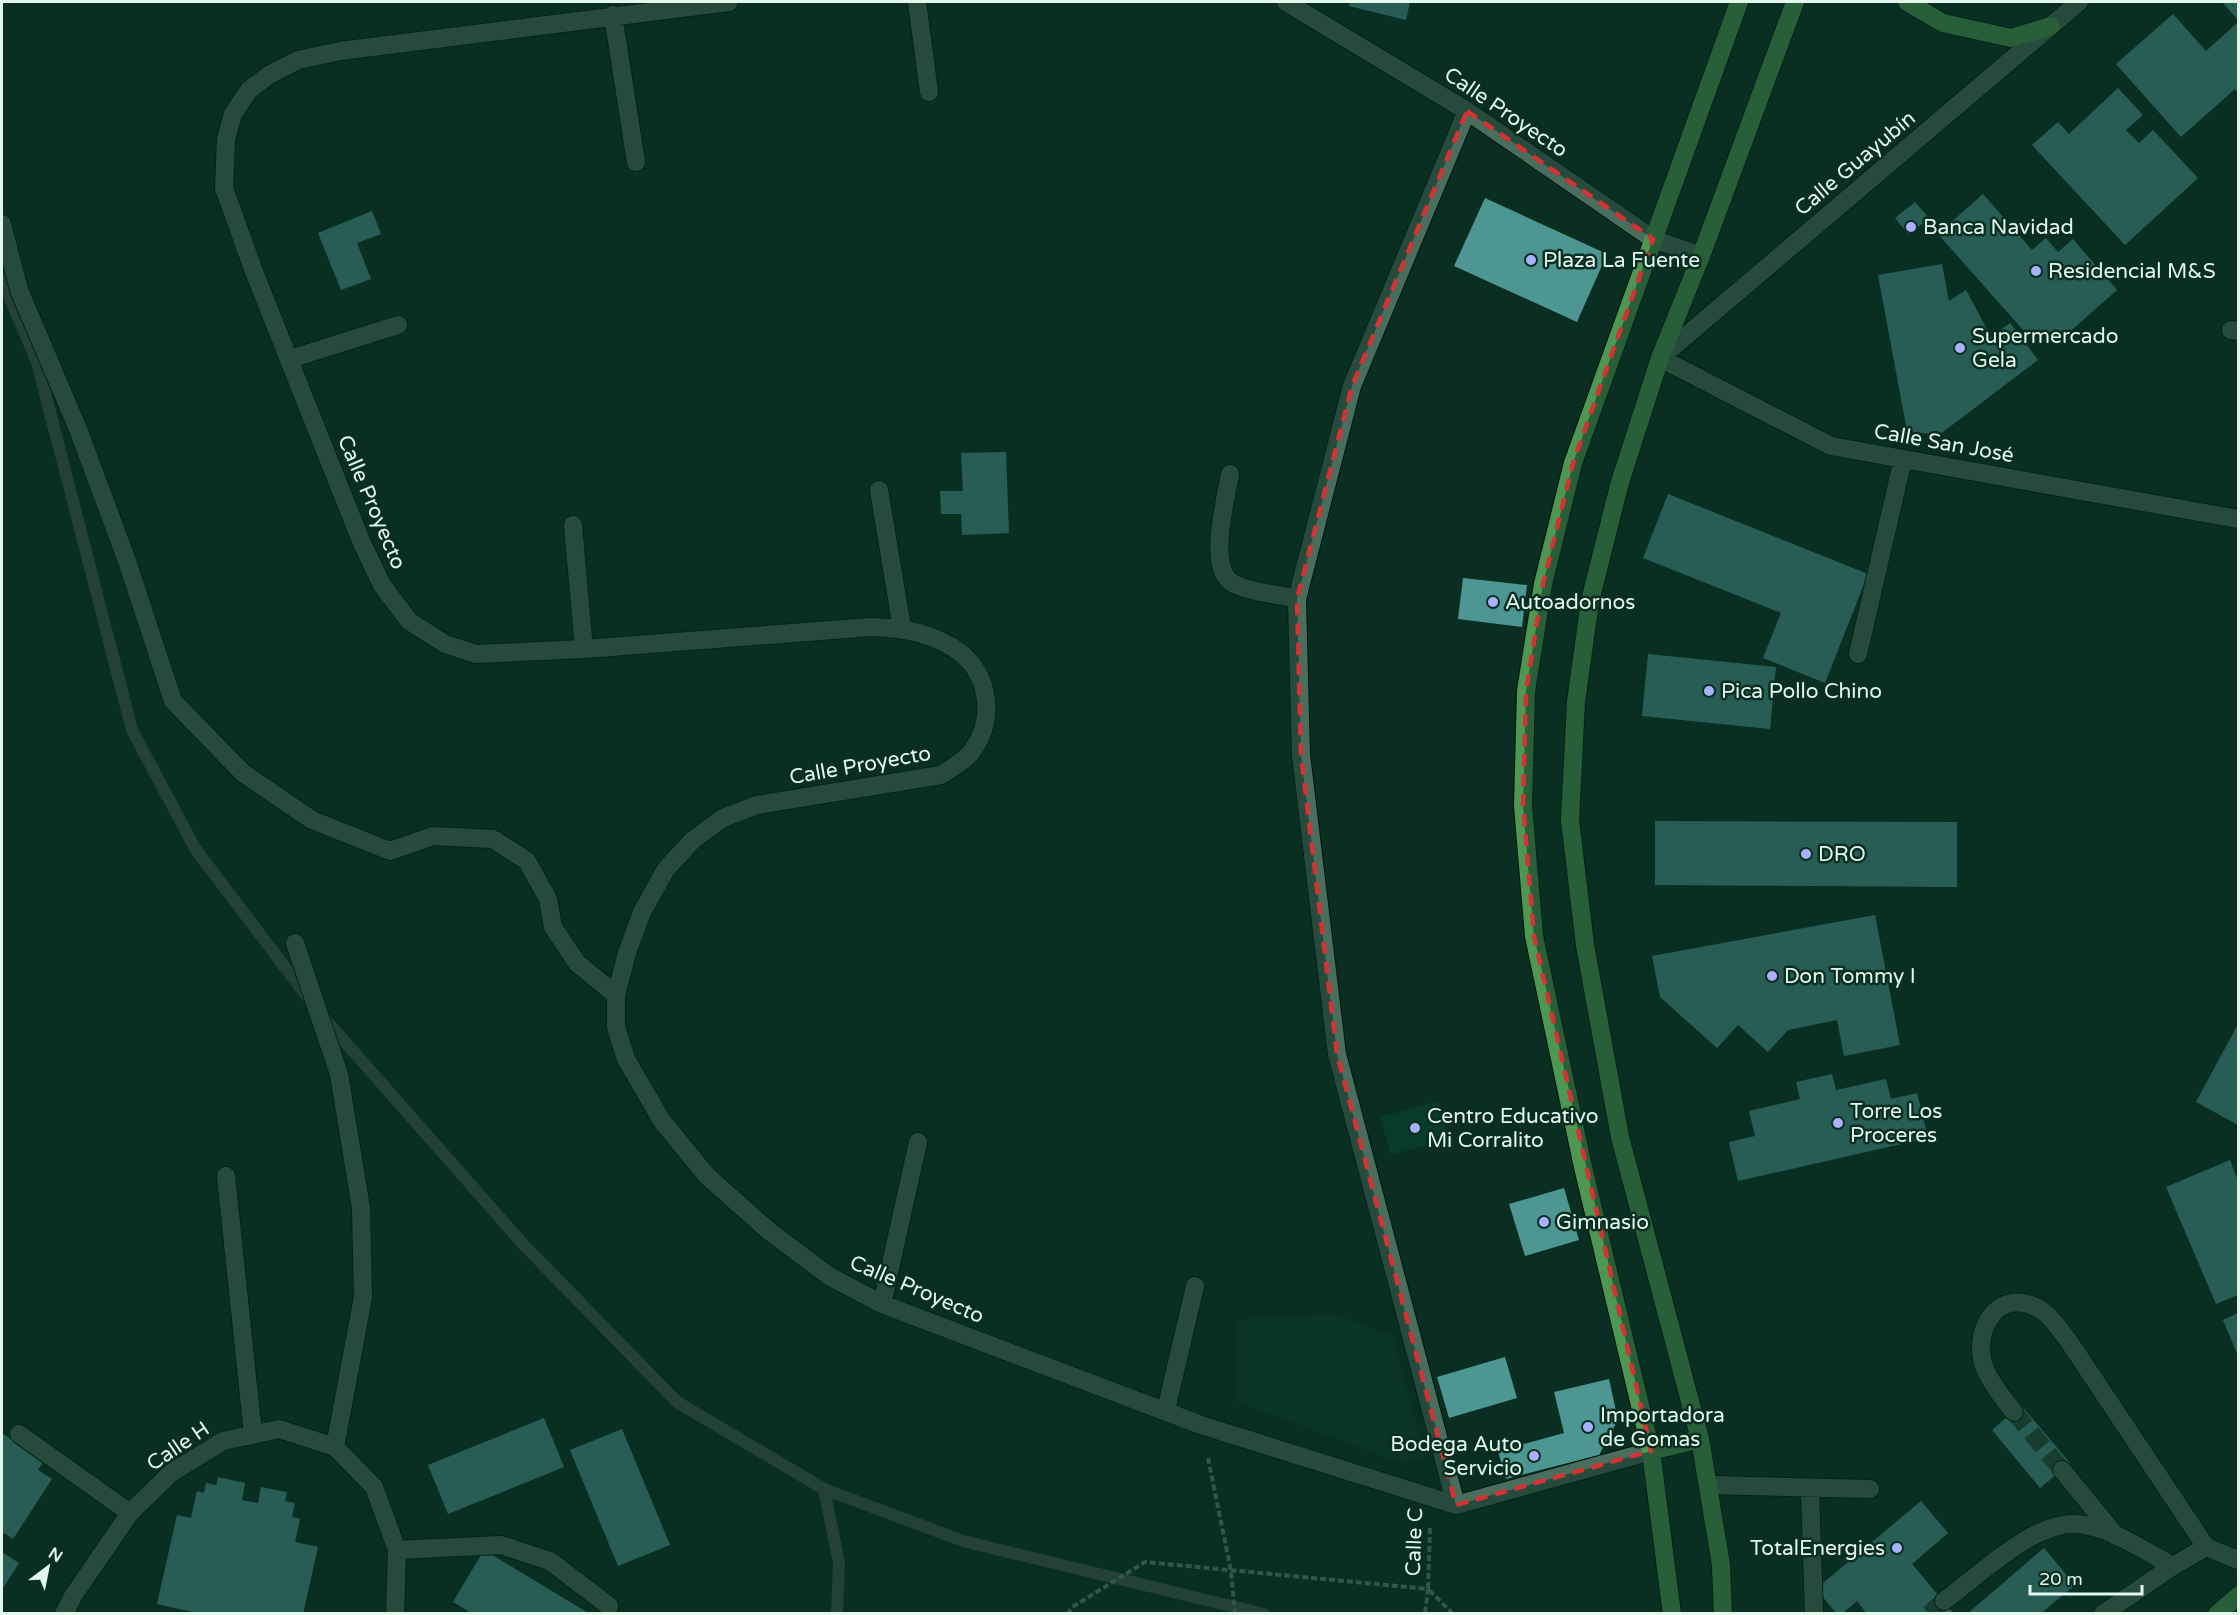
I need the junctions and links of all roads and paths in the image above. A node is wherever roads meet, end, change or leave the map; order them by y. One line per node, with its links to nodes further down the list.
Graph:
1 (729, 2): 8 (street, Calle Proyecto)
2 (917, 2): 10 (street)
3 (1286, 2): 11 (street, Calle Proyecto)
4 (1739, 2): 14 (main road)
5 (1795, 2): 15 (main road)
6 (1907, 2): 9 (main road)
7 (2079, 2): 9 (street, Calle Guayubín)
8 (613, 15): 12 (street); 18 (street, Calle Proyecto)
9 (2051, 26): 17 (street, Calle Guayubín)
10 (929, 92)
11 (1467, 111): 14 (street, Calle Proyecto); 24 (street)
12 (636, 162)
13 (2, 224): 29 (street)
14 (1653, 239): 15 (street, Calle Proyecto); 41 (main road)
15 (1701, 256): 17 (main road)
16 (398, 325): 18 (street)
17 (1660, 358): 19 (street, Calle San José); 39 (main road)
18 (290, 359): 26 (street, Calle Proyecto)
19 (1903, 459): 22 (street, Calle San José); 27 (street)
20 (1230, 474): 24 (street)
21 (879, 490): 25 (street)
22 (2238, 519)
23 (573, 525): 26 (street)
24 (1297, 599): 47 (street)
25 (902, 628): 26 (street, Calle Proyecto); 29 (street, Calle Proyecto)
26 (584, 649)
27 (1858, 654)
28 (295, 943): 40 (street)
29 (616, 995): 33 (street, Calle Proyecto)
30 (918, 1142): 33 (street)
31 (226, 1176): 38 (street)
32 (1195, 1286): 34 (street)
33 (882, 1304): 34 (street, Calle Proyecto)
34 (1166, 1410): 36 (street, Calle Proyecto)
35 (2014, 1412): 50 (street)
36 (1201, 1425): 46 (street, Calle Proyecto); 54 (path)
37 (19, 1434): 48 (street)
38 (253, 1434): 40 (street, Calle H); 48 (street, Calle H)
39 (1700, 1439): 41 (main road); 43 (main road)
40 (335, 1447): 51 (street, Calle H)
41 (1651, 1451): 47 (street); 65 (main road)
42 (2062, 1470): 49 (street)
43 (1710, 1485): 44 (street); 66 (main road)
44 (1810, 1488): 45 (street); 67 (street)
45 (1870, 1489)
46 (1431, 1497): 47 (street, Calle Proyecto); 55 (path, Calle C)
47 (1456, 1505)
48 (130, 1513): 59 (street, Calle H)
49 (2116, 1536): 53 (street); 57 (street)
50 (2206, 1547): 52 (street); 53 (street)
51 (397, 1550): 58 (street); 60 (street, Calle H)
52 (2238, 1560)
53 (2173, 1566): 68 (street)
54 (1231, 1570): 55 (path); 61 (path); 62 (path)
55 (1428, 1589): 63 (path); 64 (path, Calle C)
56 (2238, 1596): 69 (main road)
57 (1944, 1601)
58 (609, 1606)
59 (64, 1614)
60 (394, 1614)
61 (1067, 1614)
62 (1235, 1614)
63 (1425, 1614)
64 (1454, 1614)
65 (1672, 1614)
66 (1723, 1614)
67 (1814, 1614)
68 (2103, 1614)
69 (2217, 1614)

